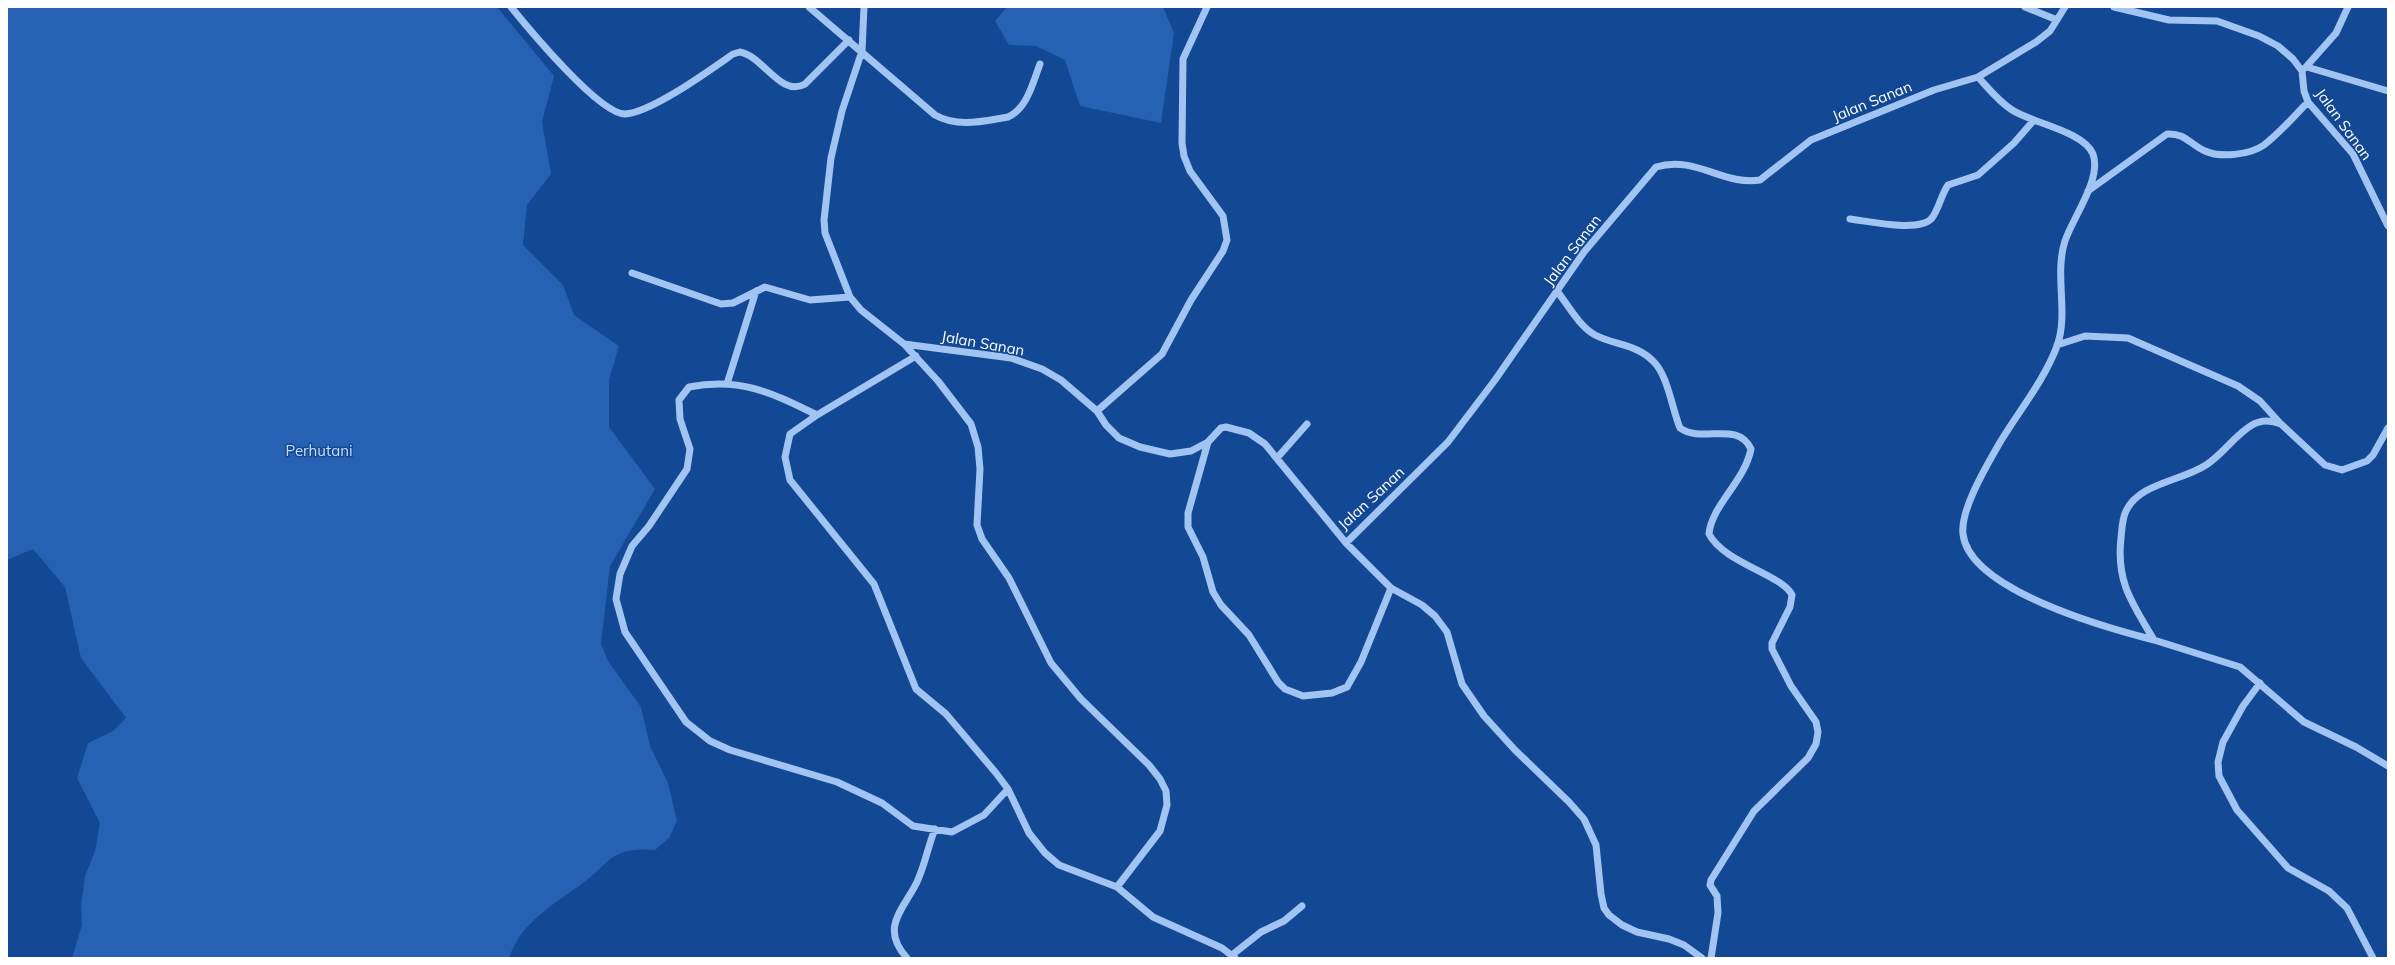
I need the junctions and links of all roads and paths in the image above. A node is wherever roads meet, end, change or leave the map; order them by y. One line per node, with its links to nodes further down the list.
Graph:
1 (511, 7): 10 (street)
2 (809, 7): 10 (street)
3 (864, 7): 11 (street, Jalan Sanan)
4 (1207, 7): 29 (street)
5 (2025, 7): 9 (street)
6 (2065, 7): 9 (street, Jalan Sanan)
7 (2114, 7): 13 (street)
8 (2348, 7): 13 (street)
9 (2057, 20): 14 (street, Jalan Sanan)
10 (849, 40): 11 (street)
11 (862, 51): 12 (street); 24 (street, Jalan Sanan)
12 (1040, 64)
13 (2304, 69): 15 (street); 16 (street, Jalan Sanan)
14 (1978, 77): 17 (street); 23 (street, Jalan Sanan)
15 (2388, 91)
16 (2308, 102): 18 (street); 20 (street, Jalan Sanan)
17 (2034, 120): 18 (street); 19 (street)
18 (2088, 191): 26 (street)
19 (1850, 219)
20 (2388, 226)
21 (632, 273): 22 (street)
22 (756, 291): 24 (street); 28 (street)
23 (1557, 291): 36 (street, Jalan Sanan); 48 (street)
24 (850, 297): 25 (street, Jalan Sanan)
25 (904, 344): 27 (street); 29 (street, Jalan Sanan)
26 (2057, 345): 32 (street); 38 (street)
27 (916, 356): 30 (street); 43 (street)
28 (726, 384): 30 (street); 42 (street)
29 (1097, 411): 34 (street, Jalan Sanan)
30 (817, 415): 41 (street)
31 (1307, 424): 35 (street)
32 (2281, 424): 33 (street); 38 (street)
33 (2388, 428)
34 (1208, 442): 35 (street, Jalan Sanan); 37 (street)
35 (1277, 458): 36 (street, Jalan Sanan)
36 (1346, 543): 37 (street)
37 (1391, 588): 47 (street)
38 (2154, 640): 39 (street)
39 (2260, 683): 40 (street); 49 (street)
40 (2388, 766)
41 (1008, 789): 42 (street); 43 (street)
42 (934, 829): 46 (street)
43 (1116, 887): 45 (street)
44 (1302, 906): 45 (street)
45 (1234, 957)
46 (907, 958)
47 (1702, 958)
48 (1711, 958)
49 (2373, 958)

